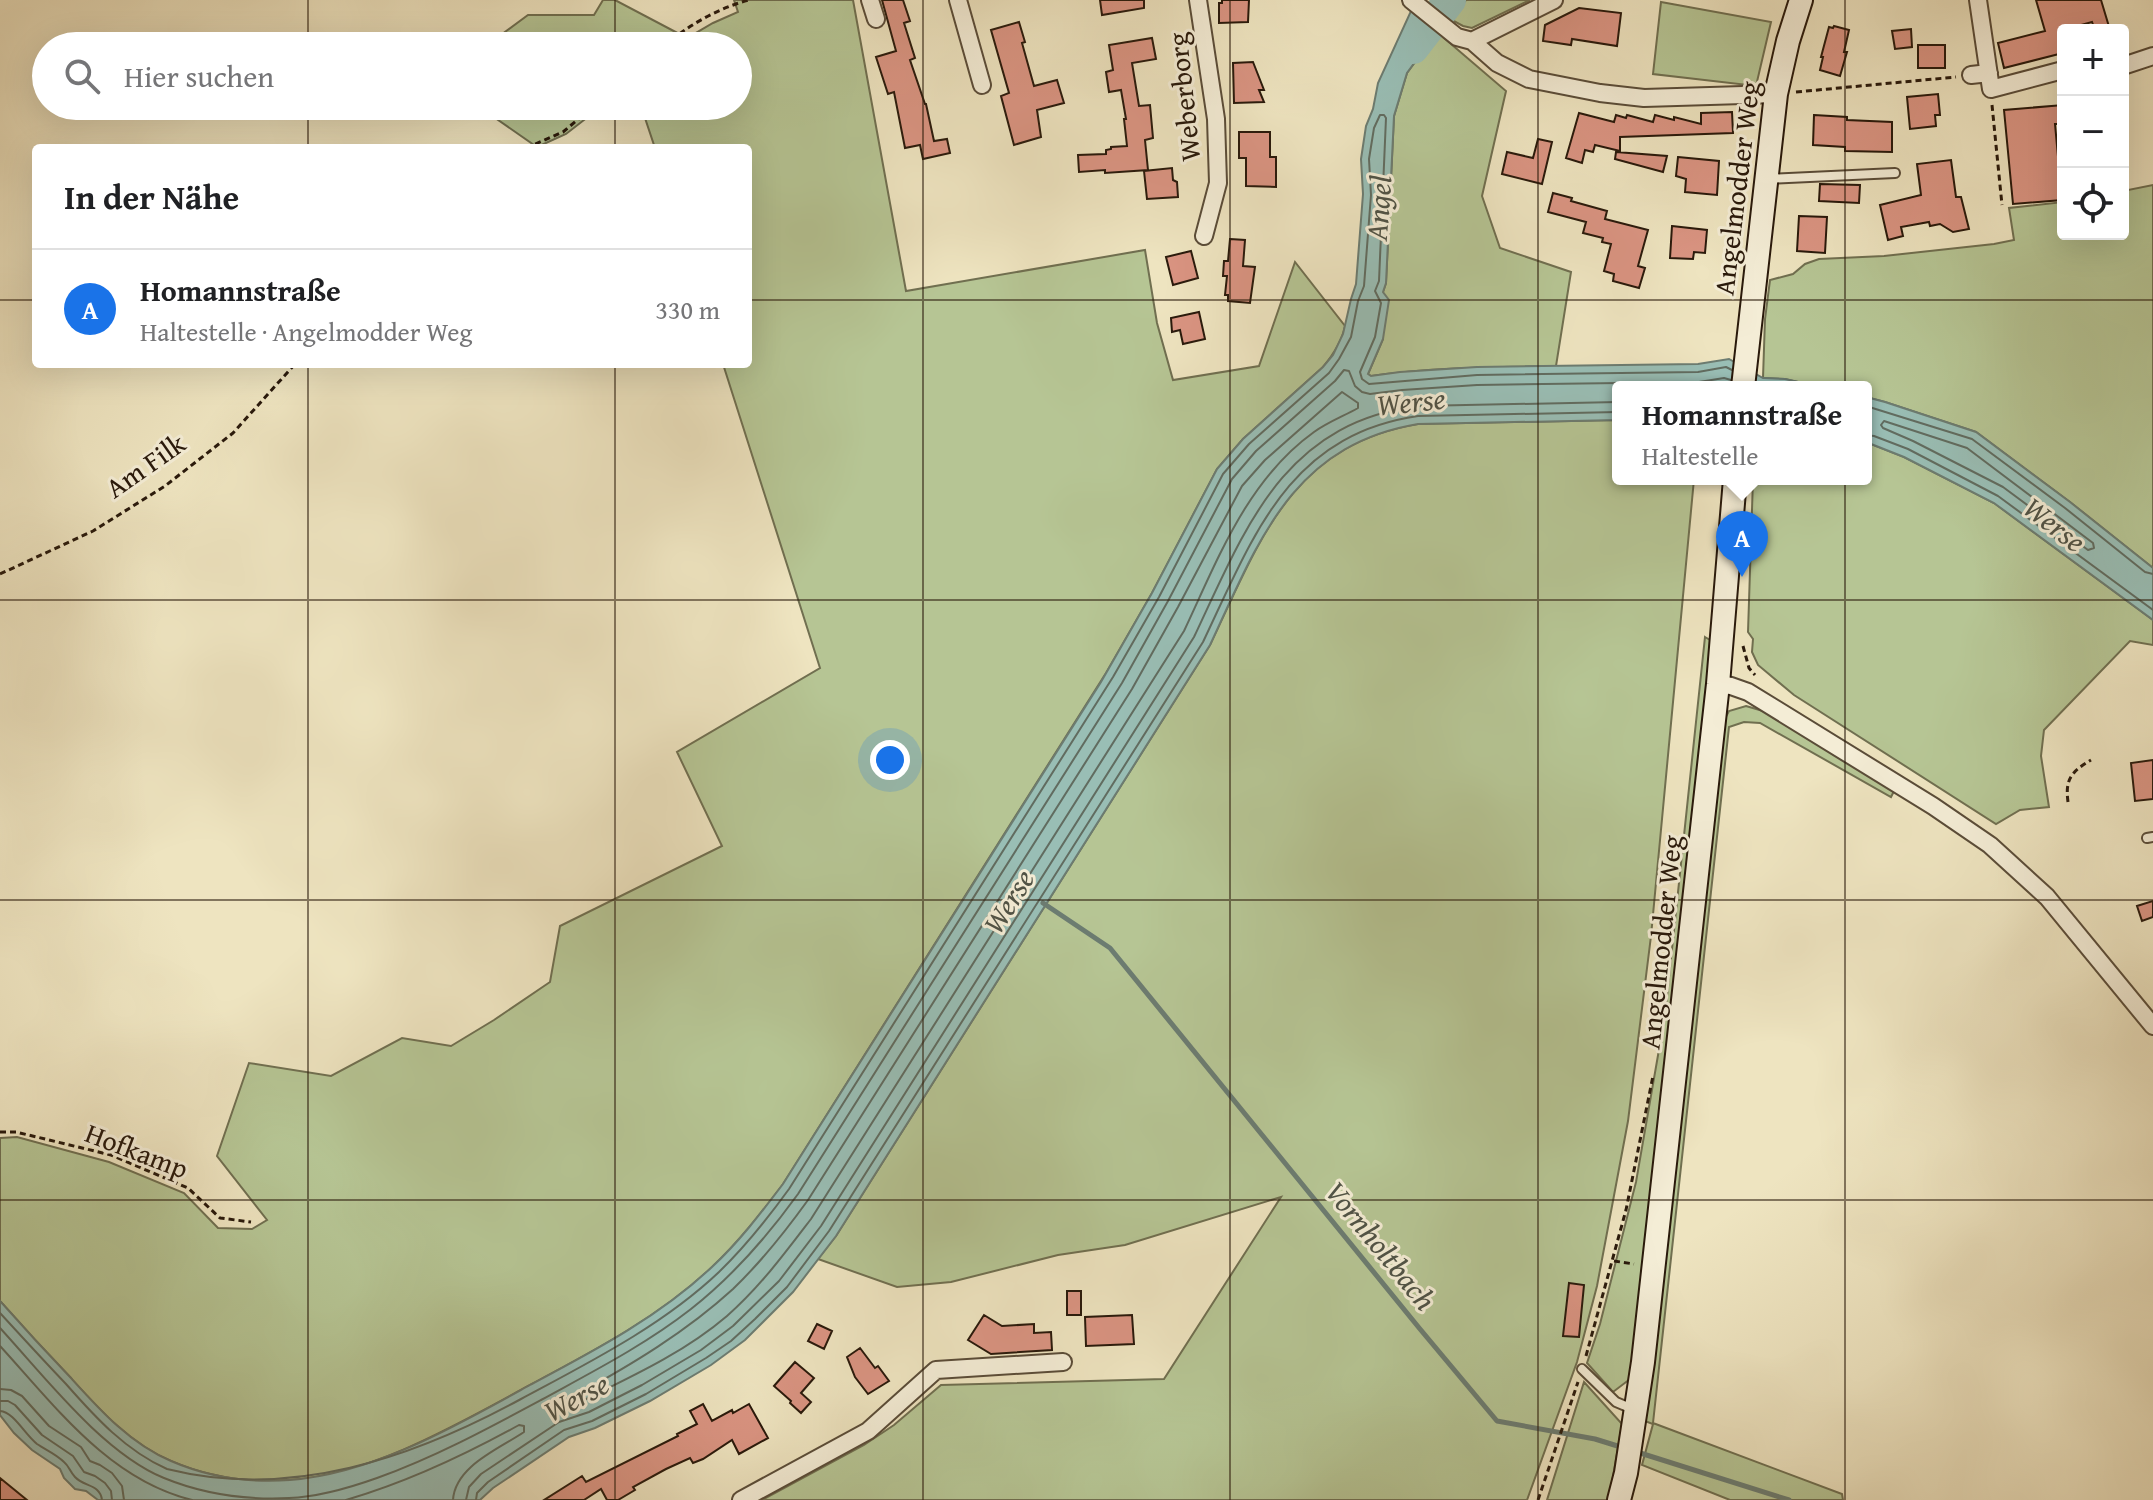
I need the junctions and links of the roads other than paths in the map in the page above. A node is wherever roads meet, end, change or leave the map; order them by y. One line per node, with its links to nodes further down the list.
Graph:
1 (870, 0): 8 (street)
2 (958, 0): 15 (street)
3 (1198, 0): 19 (street, Weberborg)
4 (1554, 0): 9 (street)
5 (1801, 0): 16 (street, Angelmodder Weg)
6 (1978, 0): 14 (street)
7 (1411, 1): 9 (street)
8 (876, 19)
9 (1472, 41): 16 (street)
10 (2153, 56): 11 (street)
11 (2129, 64)
12 (2057, 71): 14 (street)
13 (1971, 75): 14 (street)
14 (1990, 81)
15 (982, 85)
16 (1783, 93): 18 (street, Angelmodder Weg)
17 (1895, 173): 18 (lane)
18 (1766, 179): 20 (street, Angelmodder Weg)
19 (1204, 236)
20 (1744, 381)
21 (1735, 485): 22 (street, Angelmodder Weg)
22 (1718, 684): 23 (street); 26 (street, Angelmodder Weg)
23 (2153, 1026)
24 (1063, 1362): 27 (street)
25 (1582, 1369): 26 (lane)
26 (1634, 1420): 28 (street, Angelmodder Weg)
27 (741, 1500)
28 (1619, 1500)

